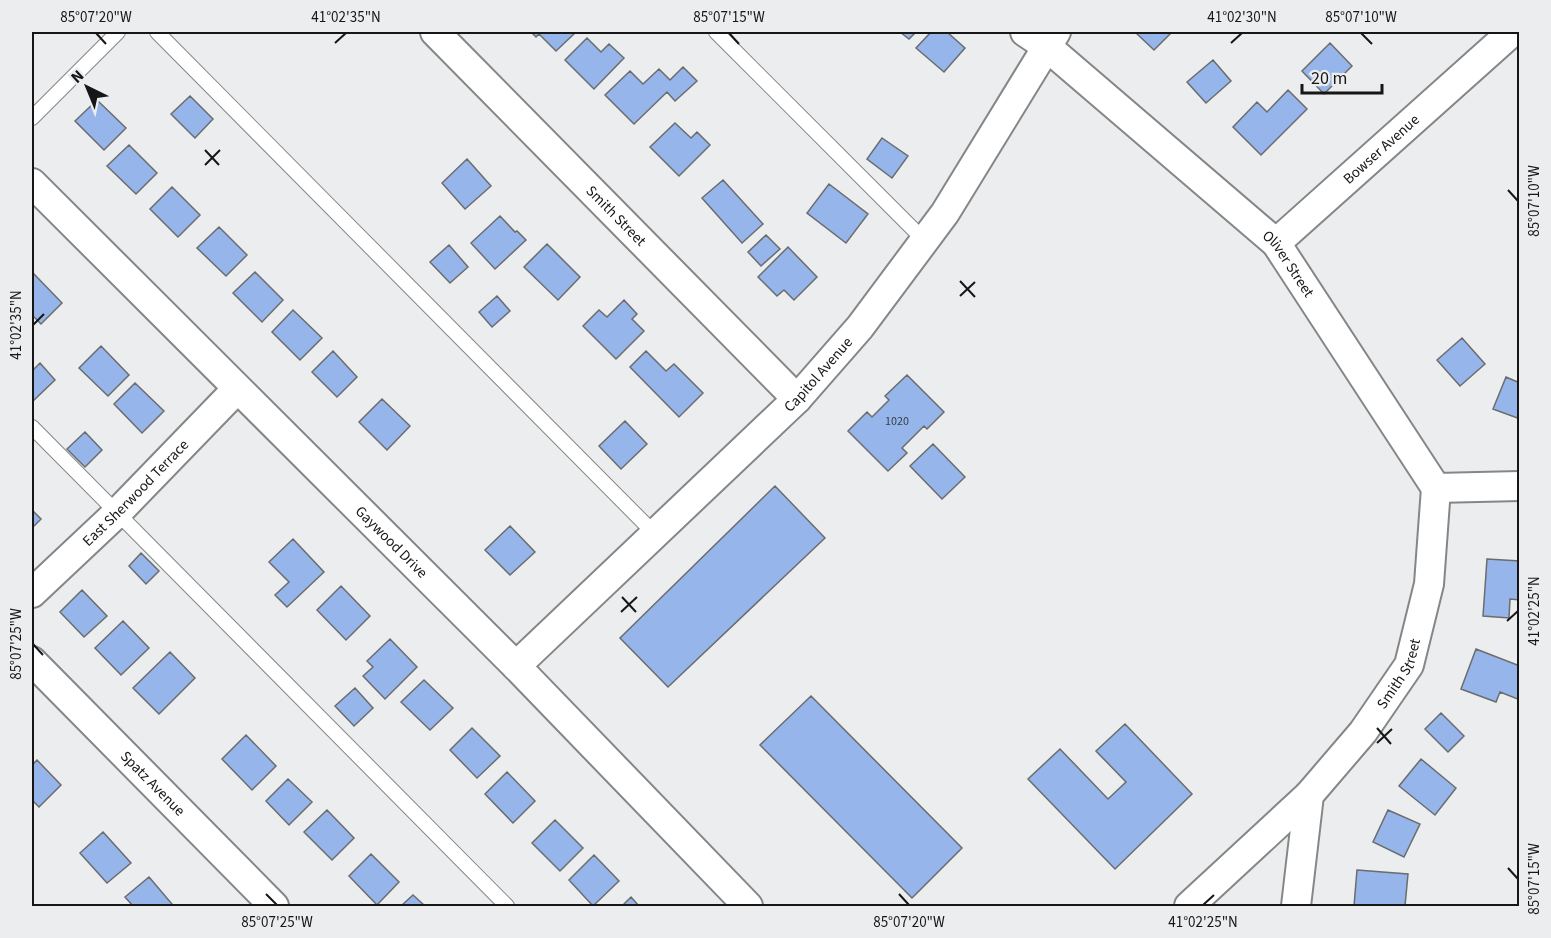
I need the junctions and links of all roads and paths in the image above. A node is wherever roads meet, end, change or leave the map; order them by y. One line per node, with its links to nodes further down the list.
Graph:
1 (118, 32): 7 (lane)
2 (157, 32): 17 (lane)
3 (435, 32): 12 (street, Smith Street)
4 (716, 32): 9 (lane)
5 (1512, 32): 10 (street, Bowser Avenue)
6 (1042, 36): 9 (street, Capitol Avenue); 10 (street, Oliver Street)
7 (32, 118)
8 (32, 183): 11 (street, Gaywood Drive)
9 (925, 241): 12 (street, Capitol Avenue)
10 (1276, 243): 15 (street, Oliver Street)
11 (237, 389): 16 (street, East Sherwood Terrace); 20 (street, Gaywood Drive)
12 (797, 399): 17 (street, Capitol Avenue)
13 (32, 427): 16 (lane)
14 (1520, 486): 15 (street)
15 (1436, 488): 21 (street, Smith Street)
16 (117, 513): 18 (street, East Sherwood Terrace); 23 (lane)
17 (655, 534): 20 (street, Capitol Avenue)
18 (32, 593)
19 (32, 661): 22 (street, Spatz Avenue)
20 (516, 666): 24 (street, Gaywood Drive)
21 (1309, 795): 25 (street, Smith Street); 26 (street)
22 (274, 906)
23 (507, 906)
24 (748, 906)
25 (1189, 906)
26 (1296, 906)

